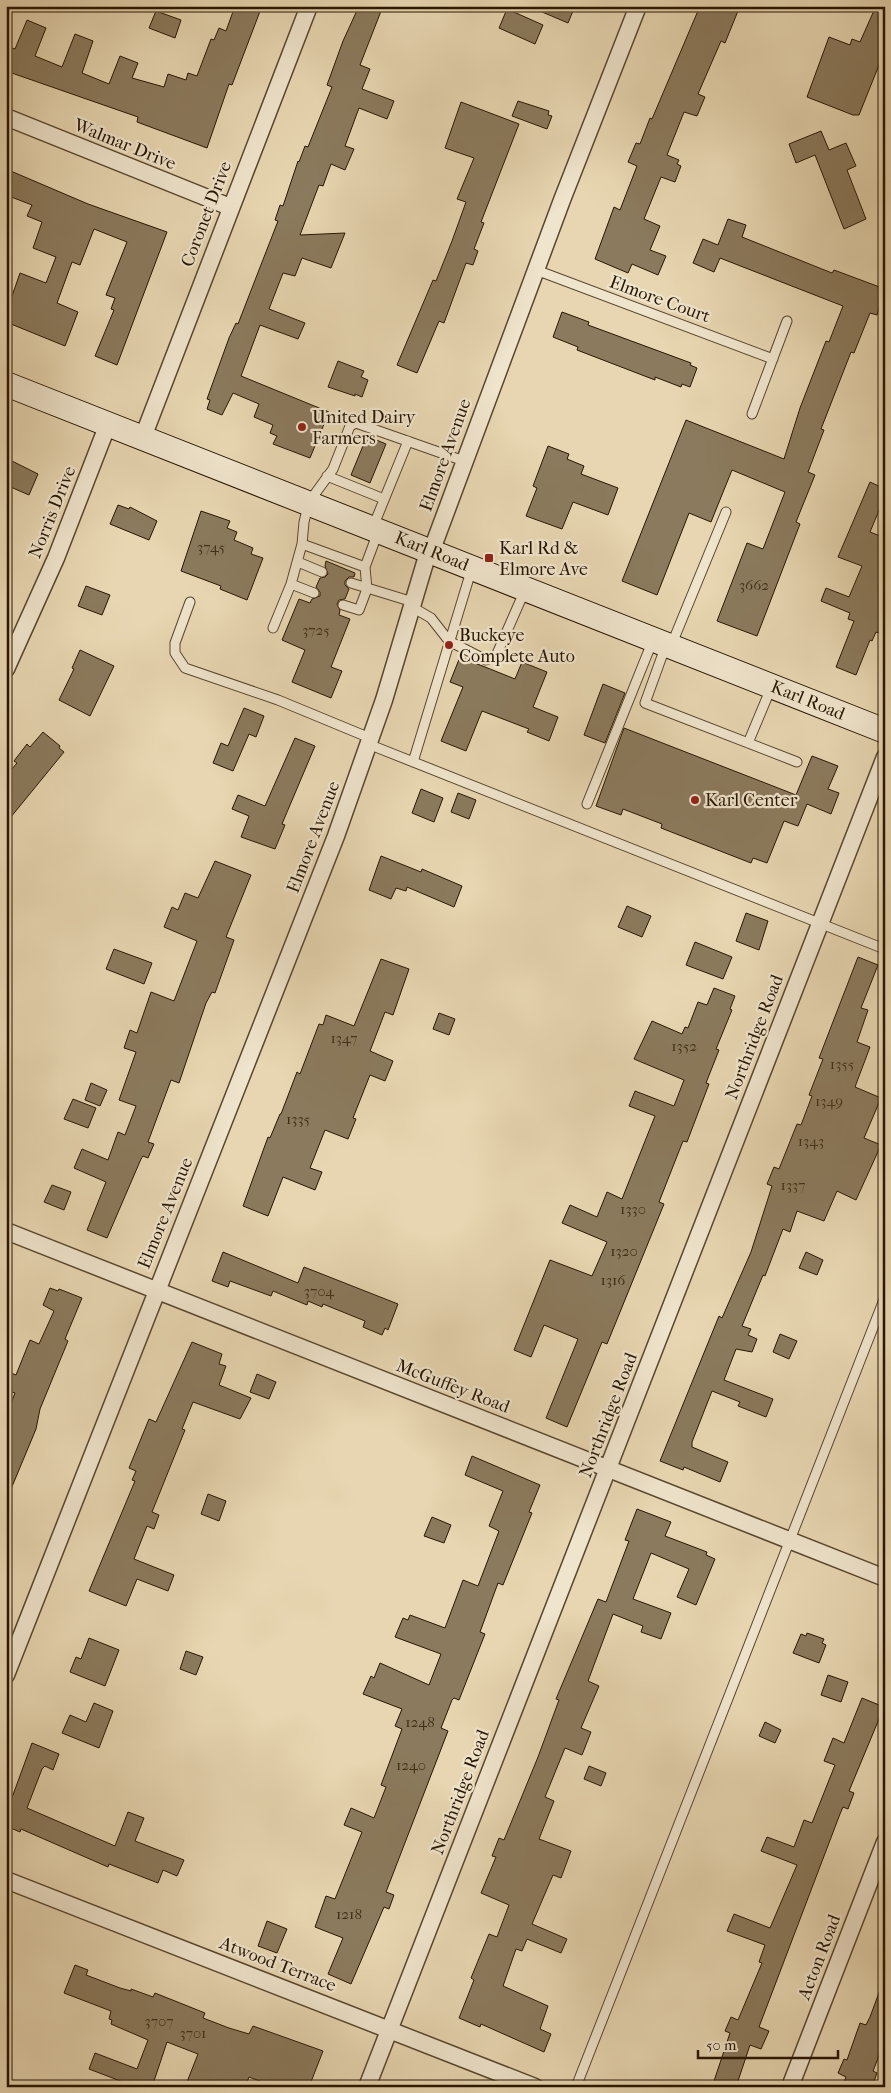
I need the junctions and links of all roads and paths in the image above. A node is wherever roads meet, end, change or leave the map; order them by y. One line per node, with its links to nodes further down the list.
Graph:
1 (308, 6): 4 (street, Coronet Drive)
2 (638, 6): 5 (street, Elmore Avenue)
3 (6, 117): 4 (street, Walmar Drive)
4 (230, 207): 11 (street, Coronet Drive)
5 (536, 270): 7 (lane, Elmore Court); 13 (street, Elmore Avenue)
6 (787, 321): 7 (lane)
7 (773, 359): 9 (lane)
8 (6, 384): 10 (main road, Karl Road)
9 (752, 414)
10 (108, 424): 11 (main road, Karl Road); 36 (street, Norris Drive)
11 (143, 437): 16 (main road, Karl Road)
12 (408, 441): 13 (lane); 14 (lane); 15 (lane)
13 (464, 461): 20 (street, Elmore Avenue)
14 (327, 476): 15 (lane); 16 (lane)
15 (384, 499): 18 (lane)
16 (309, 502): 18 (main road, Karl Road); 19 (lane)
17 (726, 512): 35 (lane)
18 (376, 528): 20 (main road, Karl Road); 23 (lane)
19 (302, 544): 21 (lane); 23 (lane)
20 (431, 550): 22 (main road, Karl Road); 32 (street, Elmore Avenue)
21 (298, 562): 24 (lane); 26 (lane)
22 (472, 566): 27 (main road, Karl Road); 34 (lane)
23 (365, 567): 28 (lane)
24 (322, 572)
25 (351, 583): 28 (lane)
26 (291, 584): 29 (lane); 33 (lane)
27 (526, 588): 34 (lane); 35 (main road, Karl Road)
28 (367, 589): 31 (lane); 32 (lane)
29 (314, 593)
30 (190, 602): 39 (lane)
31 (343, 604)
32 (413, 605): 34 (lane); 39 (street, Elmore Avenue)
33 (273, 628)
34 (449, 641): 42 (lane)
35 (664, 644): 37 (main road, Karl Road); 40 (lane); 44 (lane)
36 (6, 669)
37 (772, 686): 38 (main road, Karl Road); 40 (lane)
38 (885, 731)
39 (369, 741): 42 (lane); 48 (street, Elmore Avenue)
40 (748, 743): 43 (lane)
41 (885, 756): 45 (street, Northridge Road)
42 (413, 762): 45 (lane)
43 (797, 762)
44 (587, 804)
45 (820, 923): 46 (lane); 50 (street, Northridge Road)
46 (884, 946)
47 (6, 1231): 48 (street, McGuffey Road)
48 (156, 1292): 50 (street, McGuffey Road); 53 (street, Elmore Avenue)
49 (885, 1298): 51 (lane)
50 (608, 1469): 51 (street, McGuffey Road); 56 (street, Northridge Road)
51 (789, 1541): 52 (street, McGuffey Road); 59 (lane)
52 (885, 1578)
53 (6, 1675)
54 (885, 1842): 60 (street, Acton Road)
55 (6, 1880): 56 (street, Atwood Terrace)
56 (390, 2030): 57 (street, Northridge Road); 58 (street, Atwood Terrace)
57 (367, 2087)
58 (535, 2087)
59 (576, 2087)
60 (790, 2087)

